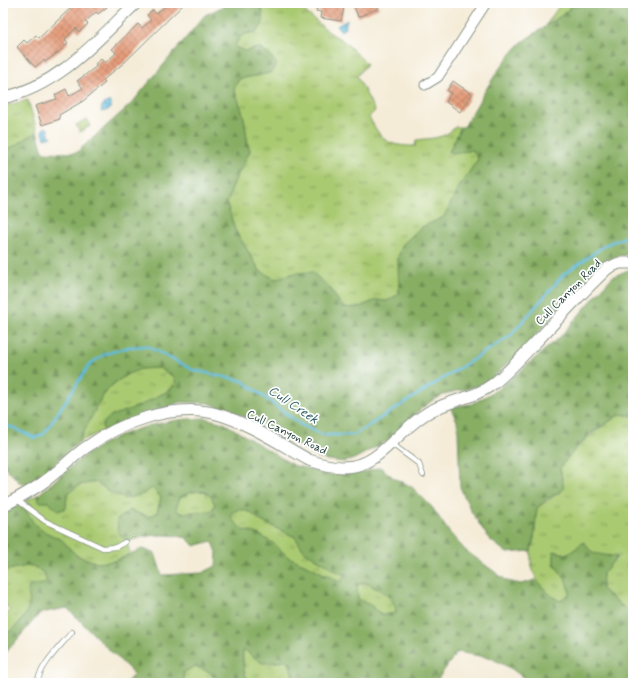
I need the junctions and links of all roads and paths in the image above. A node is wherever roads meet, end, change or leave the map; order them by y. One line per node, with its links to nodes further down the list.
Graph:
1 (136, 3): 4 (street)
2 (486, 3): 3 (street)
3 (425, 85)
4 (3, 98)
5 (633, 263): 6 (street, Cull Canyon Road)
6 (392, 444): 7 (lane); 8 (street, Cull Canyon Road)
7 (423, 475)
8 (16, 499): 9 (street, Cull Canyon Road); 10 (lane)
9 (3, 506)
10 (125, 542)
11 (72, 632): 12 (lane)
12 (37, 683)

